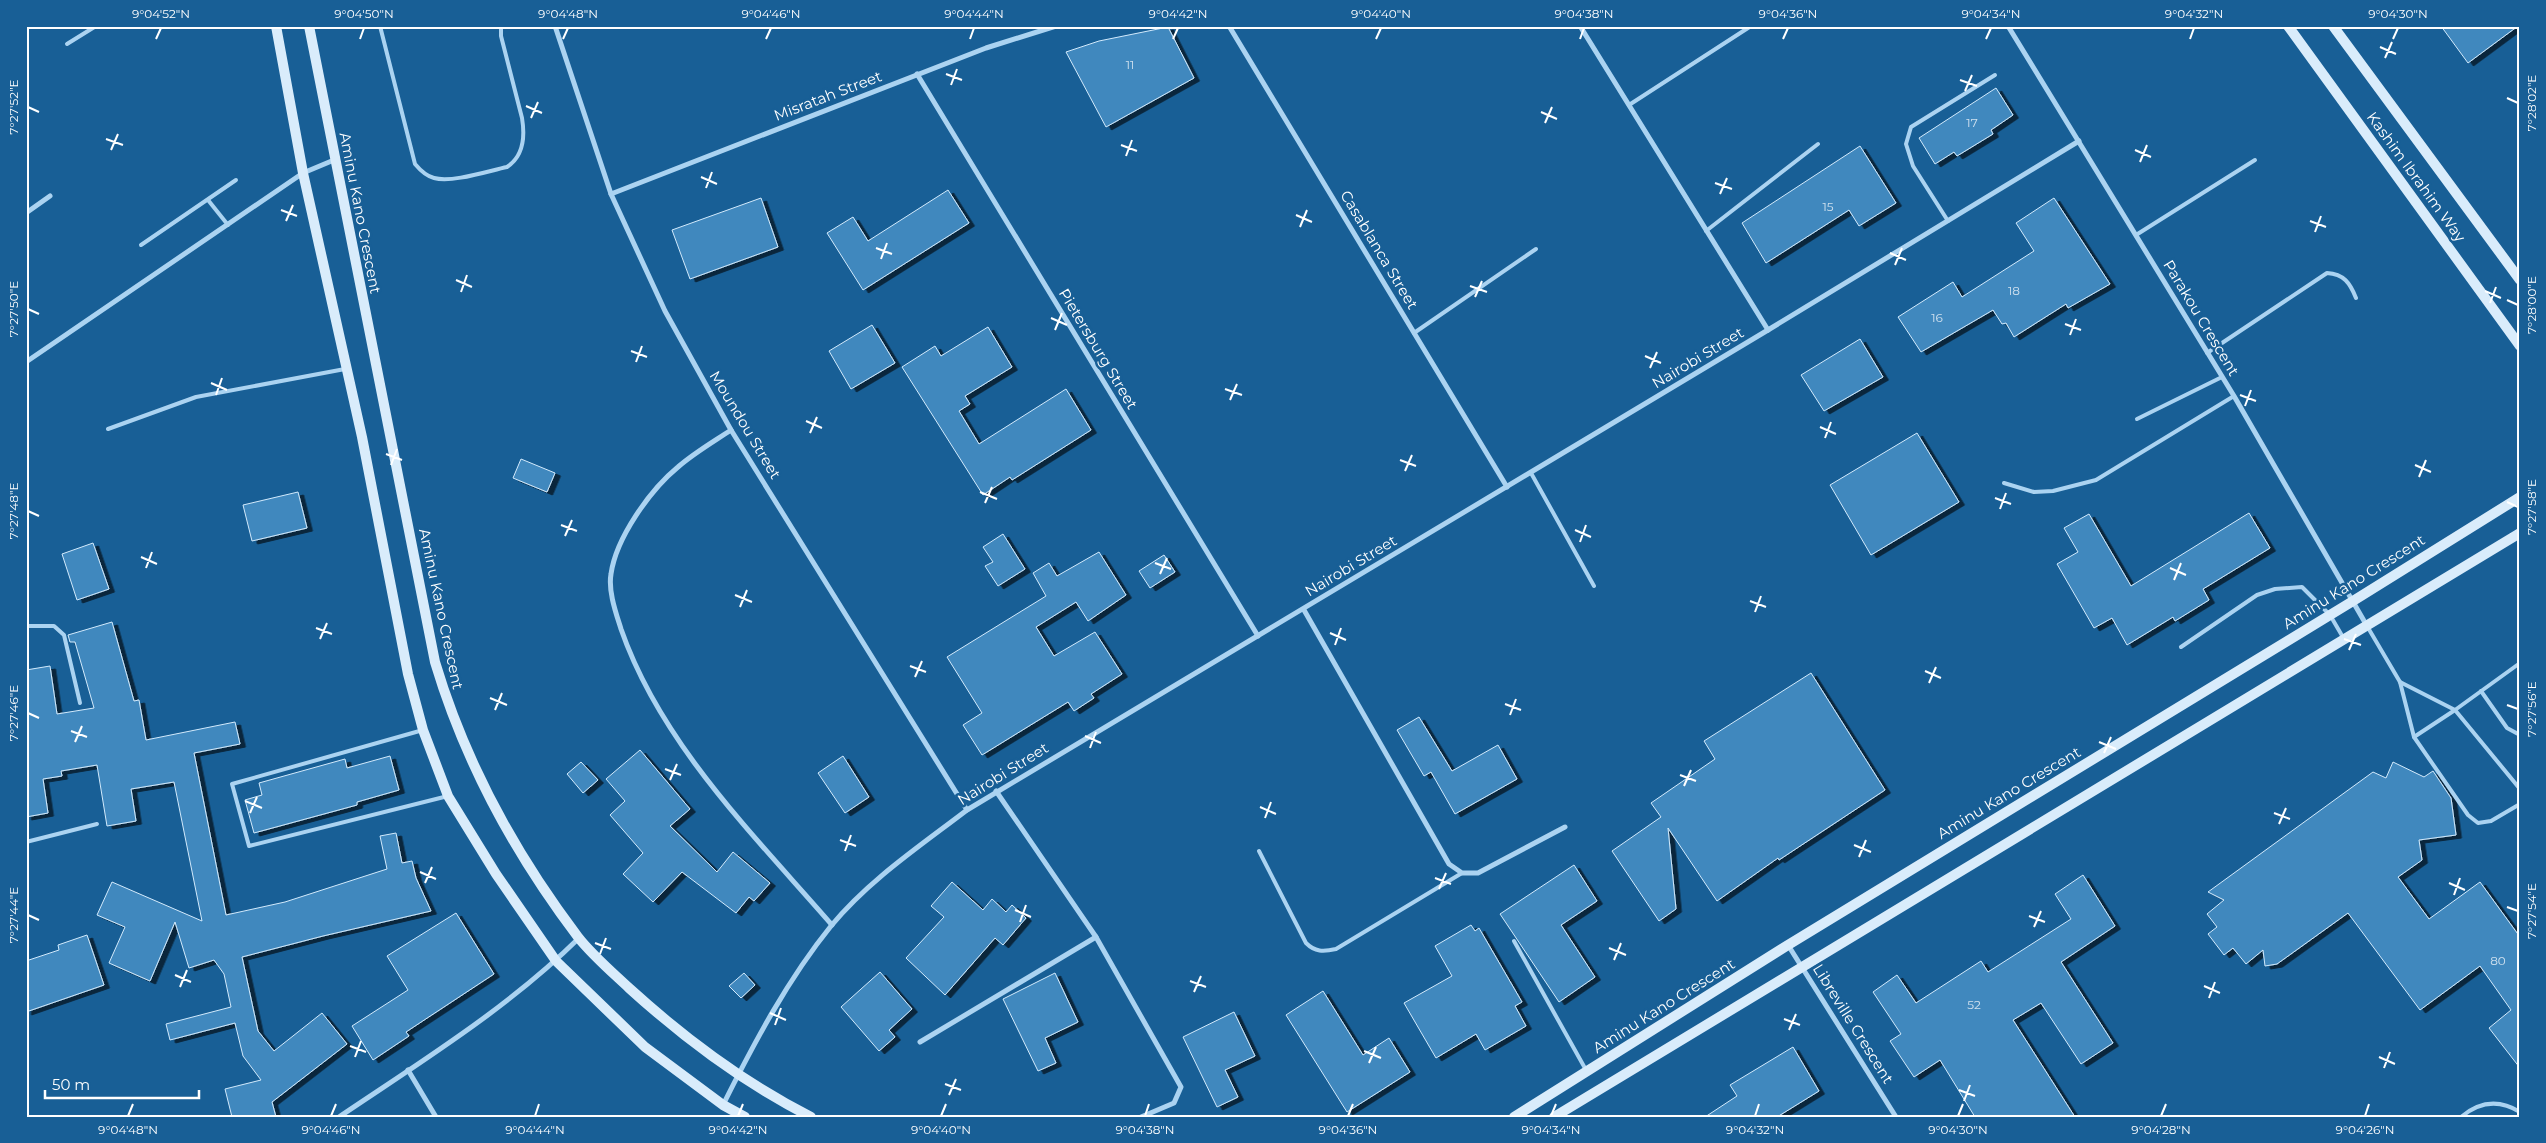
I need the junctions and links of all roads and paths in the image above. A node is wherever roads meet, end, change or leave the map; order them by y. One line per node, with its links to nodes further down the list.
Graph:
1 (96, 26): 14 (lane)
2 (276, 26): 22 (street)
3 (309, 26): 20 (street, Aminu Kano Crescent)
4 (380, 26): 5 (lane)
5 (501, 26)
6 (555, 26): 24 (street, Moundou Street)
7 (1056, 26): 15 (street, Misratah Street)
8 (1229, 26): 37 (street, Casablanca Street)
9 (1580, 26): 17 (street)
10 (1751, 26): 17 (lane)
11 (2008, 26): 18 (street, Parakou Crescent)
12 (2288, 26): 38 (street, Kashim Ibrahim Way)
13 (2333, 26): 34 (street, Kashim Ibrahim Way)
14 (67, 44)
15 (917, 74): 24 (street, Misratah Street); 58 (street, Pietersburg Street)
16 (1995, 75): 28 (lane)
17 (1629, 105): 30 (street)
18 (2079, 141): 28 (street, Nairobi Street); 31 (street, Parakou Crescent)
19 (1818, 144): 30 (lane)
20 (334, 160): 22 (street); 81 (street, Aminu Kano Crescent)
21 (2255, 160): 31 (lane)
22 (303, 174): 29 (street); 41 (street)
23 (236, 180): 26 (lane)
24 (611, 194): 46 (street, Moundou Street)
25 (50, 196): 27 (street)
26 (208, 200): 29 (lane); 32 (lane)
27 (26, 214)
28 (1948, 220): 36 (street, Nairobi Street)
29 (228, 225): 40 (street)
30 (1706, 231): 36 (street)
31 (2136, 235): 39 (street, Parakou Crescent)
32 (141, 245)
33 (1536, 249): 37 (lane)
34 (2520, 280)
35 (2356, 298): 39 (lane)
36 (1768, 330): 47 (street, Nairobi Street)
37 (1414, 333): 49 (street, Casablanca Street)
38 (2520, 346)
39 (2207, 352): 42 (street, Parakou Crescent)
40 (26, 362)
41 (347, 369): 45 (lane); 66 (street)
42 (2222, 377): 43 (street, Parakou Crescent); 44 (lane)
43 (2234, 396): 48 (lane); 53 (street, Parakou Crescent)
44 (2138, 419)
45 (108, 429)
46 (731, 430): 73 (street, Moundou Street); 79 (street)
47 (1531, 473): 49 (street, Nairobi Street); 52 (lane)
48 (2004, 483)
49 (1507, 487): 54 (street, Nairobi Street)
50 (2520, 496): 53 (street, Aminu Kano Crescent)
51 (2520, 534): 57 (street)
52 (1594, 586)
53 (2353, 601): 55 (street, Aminu Kano Crescent); 57 (street, Parakou Crescent)
54 (1304, 610): 58 (street, Nairobi Street); 78 (street)
55 (2330, 615): 59 (lane); 60 (lane); 83 (street, Aminu Kano Crescent)
56 (26, 626): 64 (lane)
57 (2367, 626): 59 (street); 62 (lane)
58 (1258, 636): 70 (street, Nairobi Street)
59 (2345, 640): 85 (street)
60 (2181, 647)
61 (2520, 663): 63 (lane)
62 (2400, 682): 65 (lane); 68 (lane)
63 (2481, 691): 65 (lane); 67 (lane)
64 (80, 703)
65 (2455, 710): 68 (lane); 69 (lane)
66 (423, 730): 71 (street); 71 (lane)
67 (2520, 735)
68 (2414, 737): 72 (lane)
69 (2520, 790)
70 (996, 791): 73 (street, Nairobi Street); 80 (street)
71 (448, 796): 84 (street)
72 (2520, 804)
73 (967, 810): 79 (street, Nairobi Street)
74 (97, 824): 76 (lane)
75 (1565, 826): 78 (street)
76 (26, 842)
77 (1259, 851): 78 (lane)
78 (1462, 873)
79 (832, 925): 89 (street, Nairobi Street)
80 (1096, 937): 86 (street); 96 (street)
81 (579, 938): 84 (street); 89 (street, Aminu Kano Crescent)
82 (1514, 941): 88 (lane)
83 (1788, 945): 85 (street, Libreville Crescent); 88 (street, Aminu Kano Crescent)
84 (556, 960): 87 (street); 90 (street)
85 (1802, 966): 98 (street); 99 (street, Libreville Crescent)
86 (920, 1042)
87 (408, 1070): 92 (street); 93 (street)
88 (1587, 1072): 97 (street, Aminu Kano Crescent)
89 (738, 1076): 90 (street, Nairobi Street); 95 (street, Aminu Kano Crescent)
90 (723, 1104): 94 (street)
91 (2520, 1112): 100 (lane)
92 (340, 1117)
93 (436, 1117)
94 (744, 1117)
95 (811, 1117)
96 (1141, 1117)
97 (1514, 1117)
98 (1554, 1117)
99 (1896, 1117)
100 (2461, 1117)

